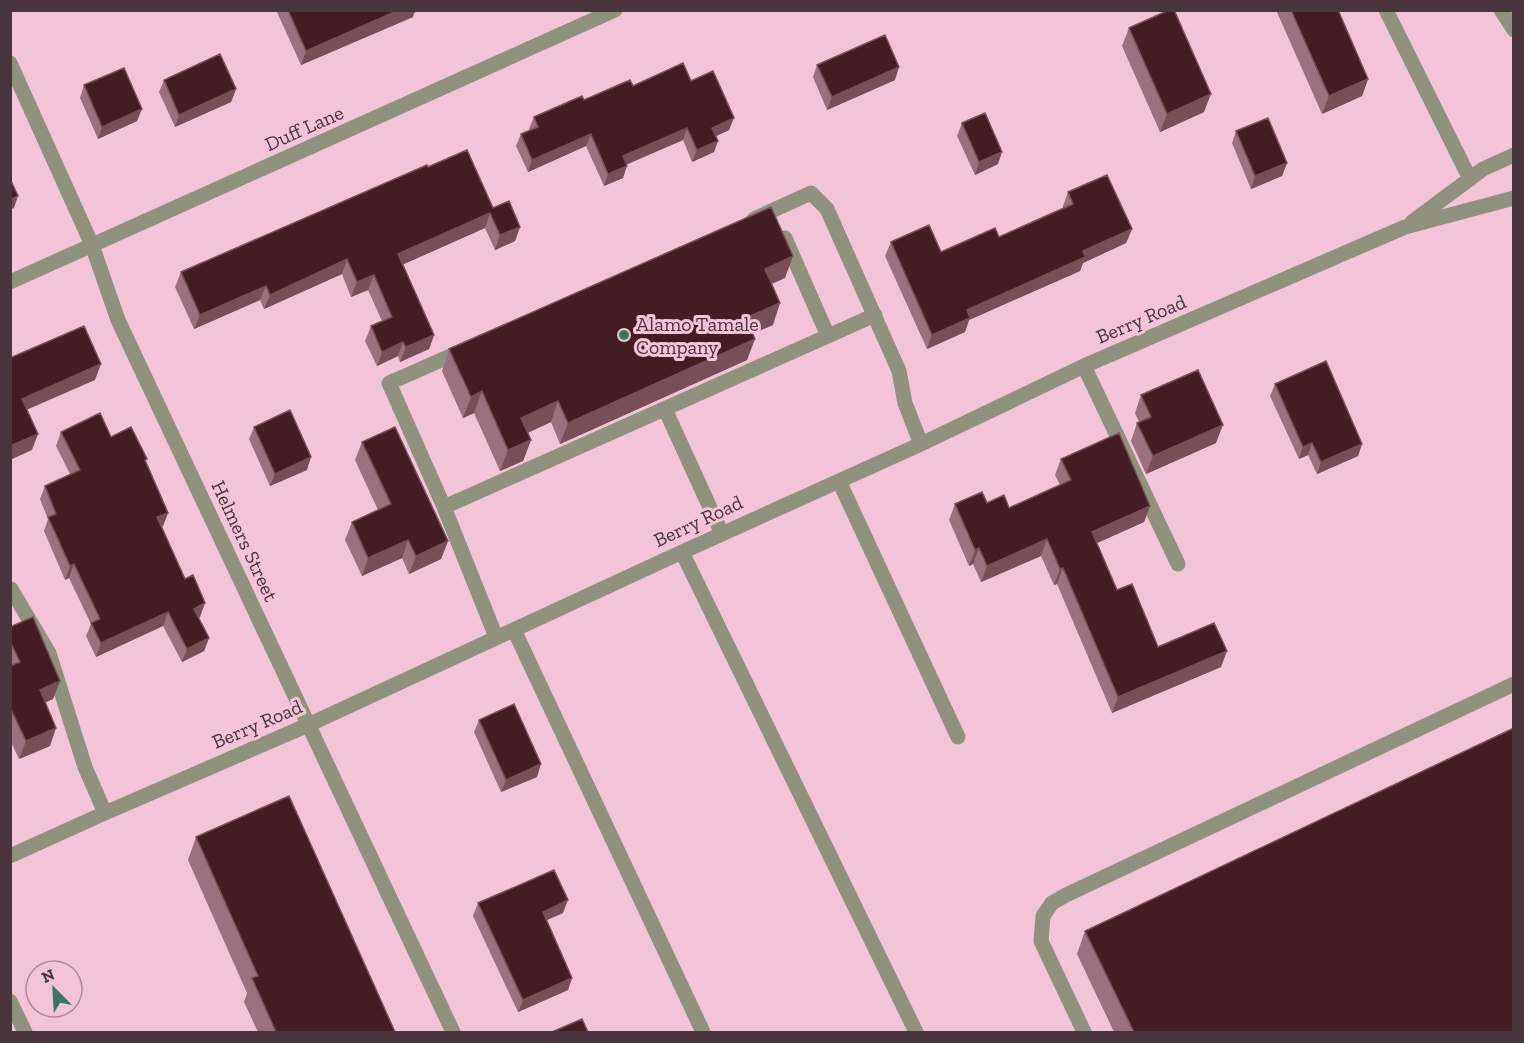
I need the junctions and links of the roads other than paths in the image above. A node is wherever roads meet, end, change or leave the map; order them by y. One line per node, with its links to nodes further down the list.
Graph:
1 (615, 10): 12 (street, Duff Lane)
2 (1386, 10): 7 (street)
3 (1502, 10): 4 (street)
4 (1514, 30)
5 (10, 63): 12 (street, Helmers Street)
6 (1514, 155): 7 (street, Berry Road)
7 (1470, 178): 11 (street, Berry Road)
8 (1514, 198): 11 (street, Berry Road)
9 (773, 211): 10 (street); 14 (street); 15 (street)
10 (741, 225)
11 (1405, 227): 17 (street, Berry Road)
12 (92, 245): 13 (street, Duff Lane); 29 (street, Helmers Street)
13 (10, 282)
14 (874, 315): 15 (street); 19 (street)
15 (828, 336): 18 (street)
16 (475, 345): 21 (street)
17 (1084, 366): 19 (street, Berry Road); 24 (street)
18 (665, 409): 21 (street); 22 (street)
19 (921, 444): 20 (street, Berry Road)
20 (839, 481): 22 (street, Berry Road); 30 (street)
21 (444, 507): 27 (street)
22 (722, 534): 23 (street, Berry Road)
23 (682, 552): 26 (street, Berry Road); 37 (street)
24 (1178, 564)
25 (11, 589): 31 (street)
26 (514, 630): 27 (street, Berry Road); 36 (street)
27 (496, 638): 29 (street, Berry Road)
28 (1514, 684): 38 (street)
29 (308, 725): 31 (street, Berry Road); 35 (street, Helmers Street)
30 (958, 737)
31 (105, 813): 32 (street, Berry Road)
32 (12, 852)
33 (10, 1001): 34 (street)
34 (26, 1032)
35 (453, 1032)
36 (703, 1032)
37 (916, 1032)
38 (1084, 1032)

